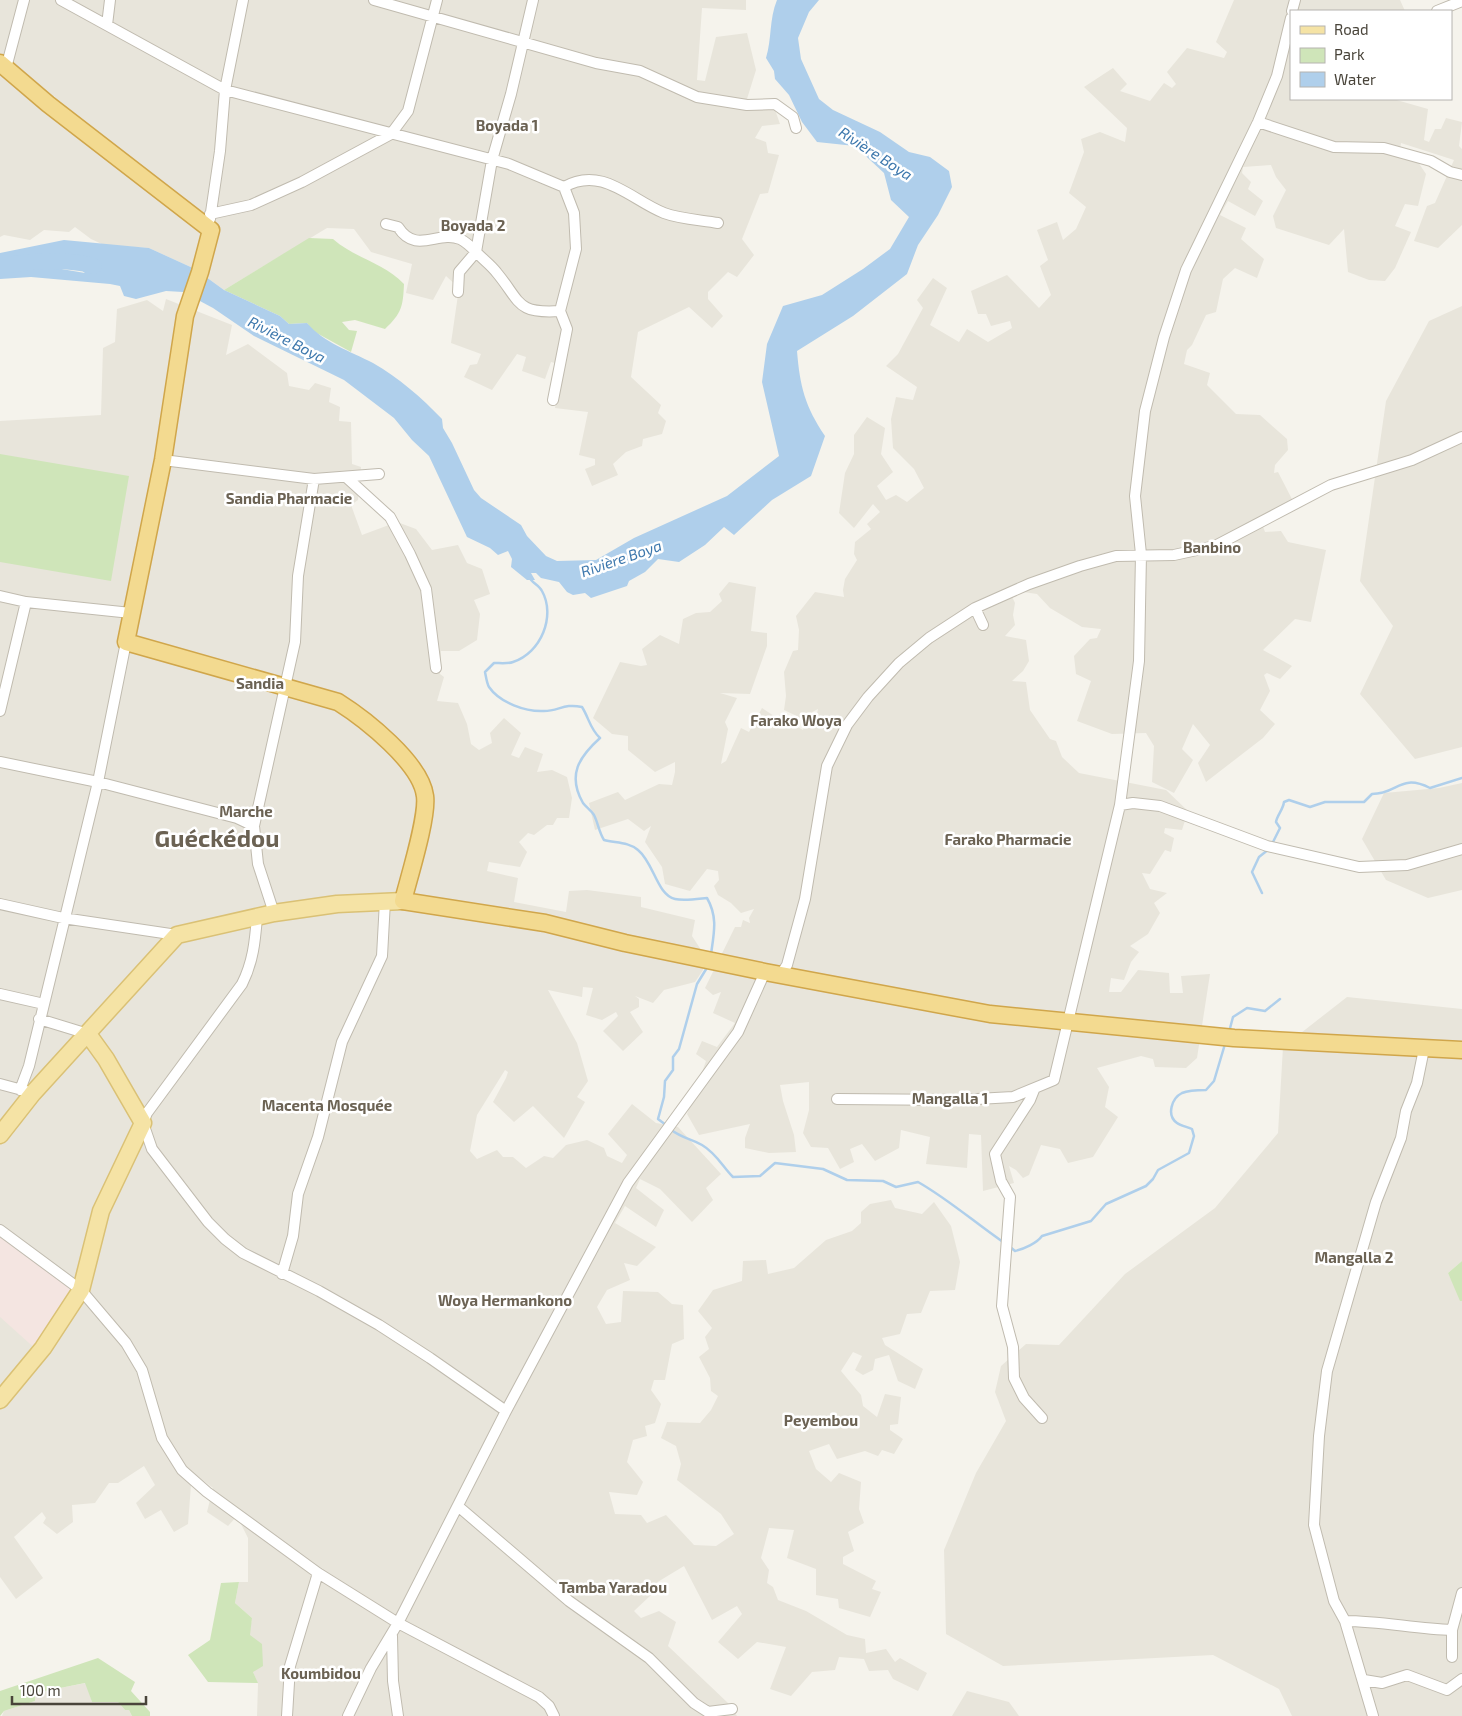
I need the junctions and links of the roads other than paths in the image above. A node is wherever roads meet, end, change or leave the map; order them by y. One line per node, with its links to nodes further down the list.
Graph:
1 (24, 0): 14 (street)
2 (61, 0): 11 (street)
3 (110, 0): 11 (street)
4 (244, 0): 15 (street)
5 (374, 0): 10 (street)
6 (437, 0): 10 (street)
7 (533, 0): 13 (street)
8 (1462, 1): 9 (street)
9 (1440, 10)
10 (433, 16): 13 (street); 18 (street)
11 (107, 25): 15 (street)
12 (1289, 37): 16 (street)
13 (524, 41): 17 (street); 19 (street)
14 (3, 66): 22 (highway)
15 (225, 90): 18 (street); 22 (street)
16 (1258, 122): 20 (street); 34 (street)
17 (796, 128)
18 (391, 134): 19 (street); 22 (street)
19 (492, 160): 21 (street); 25 (street)
20 (1462, 175)
21 (564, 187): 23 (street); 27 (street)
22 (210, 222): 30 (highway)
23 (718, 223)
24 (386, 224): 25 (street)
25 (476, 252): 26 (street); 27 (street)
26 (458, 292)
27 (560, 311): 28 (street)
28 (553, 400)
29 (1462, 437): 34 (street)
30 (163, 460): 33 (street); 38 (highway)
31 (379, 474): 32 (street)
32 (346, 477): 33 (street); 41 (street)
33 (314, 479): 42 (street)
34 (1141, 554): 37 (street); 46 (street)
35 (0, 596): 36 (street)
36 (26, 602): 38 (street); 43 (street)
37 (975, 608): 39 (street); 56 (street)
38 (131, 613): 40 (highway)
39 (983, 625)
40 (126, 642): 42 (highway); 45 (street)
41 (436, 668)
42 (285, 687): 47 (street); 50 (highway)
43 (0, 711)
44 (0, 762): 45 (street)
45 (98, 782): 47 (street); 54 (street)
46 (1120, 805): 48 (street); 60 (street)
47 (254, 826): 52 (street)
48 (1462, 849)
49 (385, 901): 50 (main road); 52 (main road); 71 (street)
50 (403, 901): 56 (highway)
51 (0, 904): 54 (street)
52 (274, 913): 53 (main road)
53 (257, 917): 55 (main road); 68 (street)
54 (64, 918): 55 (street); 58 (street)
55 (177, 936): 61 (main road)
56 (773, 973): 60 (highway); 74 (street)
57 (0, 994): 58 (street)
58 (44, 1004): 59 (street)
59 (39, 1019): 61 (street); 66 (street)
60 (1068, 1022): 62 (highway); 65 (street)
61 (88, 1034): 66 (main road); 68 (main road)
62 (1424, 1049): 63 (highway); 79 (street)
63 (1462, 1050)
64 (0, 1084): 66 (street)
65 (1034, 1090): 67 (street); 75 (street)
66 (27, 1091): 69 (main road)
67 (837, 1100)
68 (142, 1123): 71 (street); 72 (main road)
69 (0, 1135)
70 (0, 1230): 72 (street)
71 (282, 1274): 74 (street)
72 (81, 1290): 73 (main road); 77 (street)
73 (0, 1400)
74 (506, 1411): 76 (street)
75 (1042, 1418)
76 (459, 1507): 80 (street); 86 (street)
77 (318, 1573): 80 (street); 87 (street)
78 (1462, 1593): 81 (street)
79 (1345, 1621): 81 (street); 85 (street)
80 (398, 1624): 82 (street); 90 (street)
81 (1452, 1630): 83 (street)
82 (392, 1634): 88 (street); 89 (street)
83 (1452, 1657)
84 (1462, 1679): 85 (street)
85 (1364, 1680): 91 (street)
86 (732, 1709)
87 (287, 1716)
88 (348, 1716)
89 (398, 1716)
90 (554, 1716)
91 (1373, 1716)

